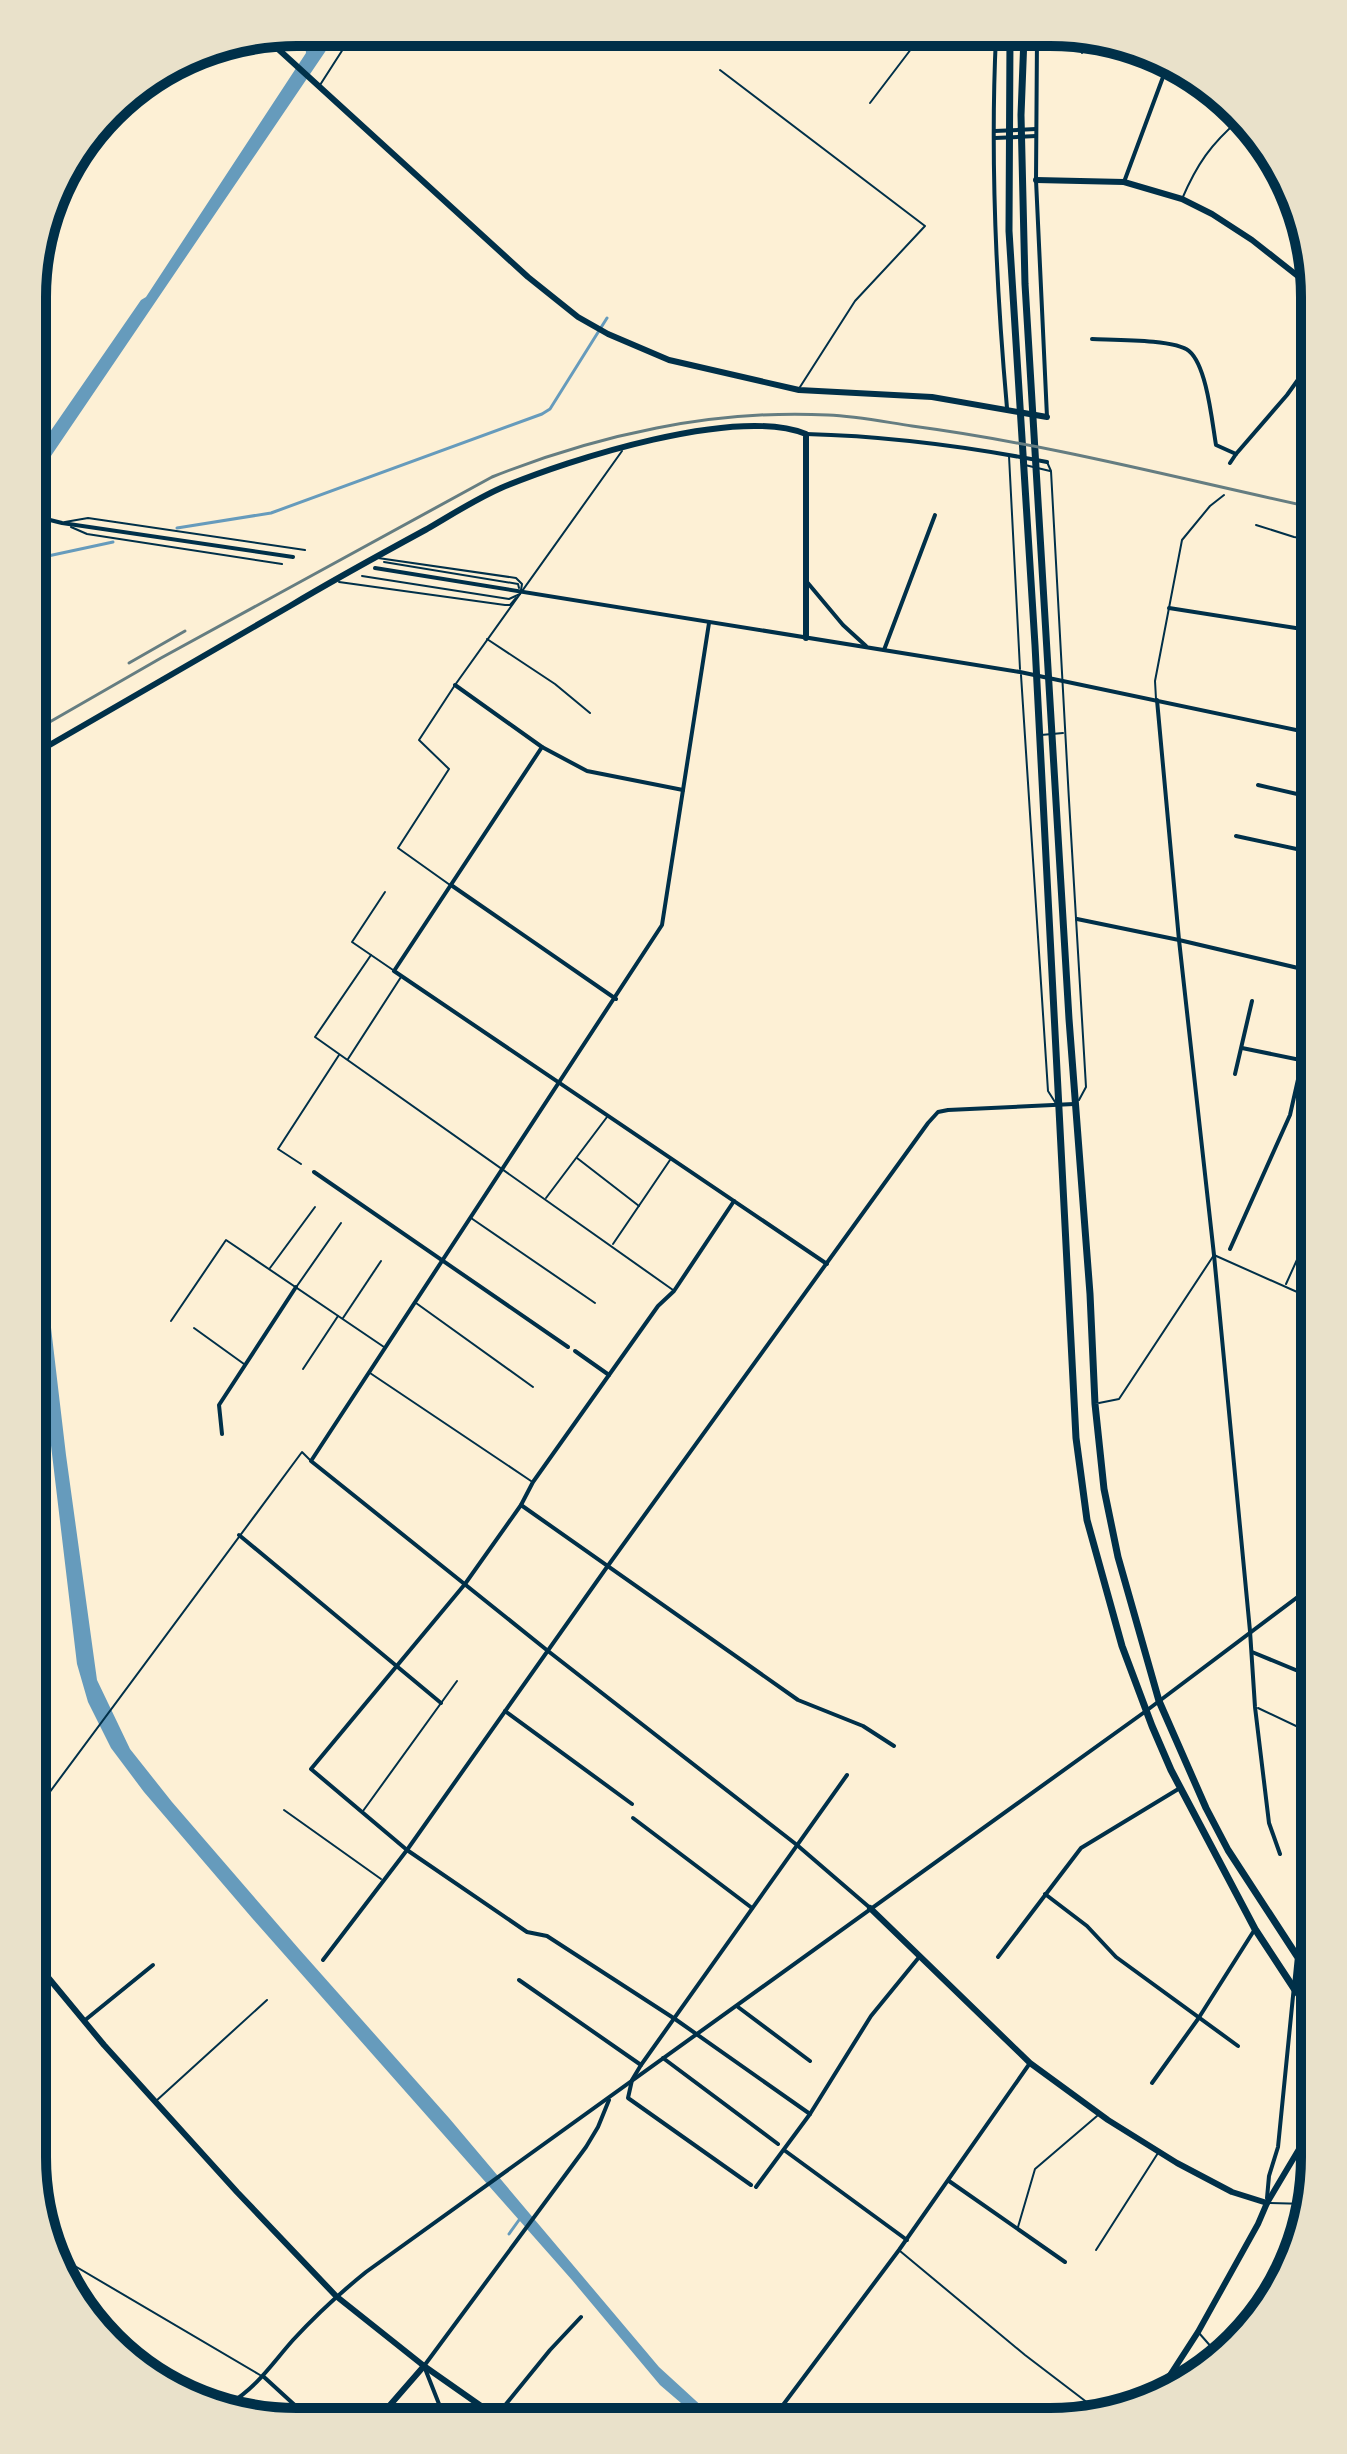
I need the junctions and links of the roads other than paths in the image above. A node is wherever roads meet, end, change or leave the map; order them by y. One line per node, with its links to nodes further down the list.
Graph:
1 (913, 46): 13 (lane)
2 (996, 46): 16 (street)
3 (1010, 46): 94 (main road)
4 (1024, 46): 93 (main road)
5 (1037, 46): 15 (street)
6 (344, 47): 12 (lane)
7 (276, 48): 12 (street)
8 (1083, 49): 9 (lane)
9 (1082, 53)
10 (720, 70): 25 (lane)
11 (1164, 74): 20 (street)
12 (318, 87): 25 (street)
13 (870, 103)
14 (1233, 126): 21 (lane)
15 (1036, 129): 16 (street); 17 (street)
16 (995, 131): 18 (street)
17 (1036, 136): 18 (street); 19 (street)
18 (995, 138): 26 (street)
19 (1036, 180): 20 (street); 27 (street)
20 (1124, 182): 21 (street)
21 (1182, 199): 22 (street)
22 (1300, 278)
23 (1092, 339): 31 (street)
24 (1301, 376): 31 (street)
25 (799, 390): 26 (street)
26 (1007, 408): 27 (street)
27 (1047, 417)
28 (806, 434): 29 (street); 30 (street); 50 (street)
29 (625, 447): 44 (street); 51 (lane)
30 (1009, 454): 32 (street); 59 (lane)
31 (1236, 454): 33 (street)
32 (1047, 462): 35 (lane)
33 (1230, 463)
34 (1024, 465): 35 (lane)
35 (1051, 471): 60 (lane)
36 (1224, 495): 52 (lane)
37 (935, 515): 58 (street)
38 (46, 519): 39 (street)
39 (62, 523): 42 (lane); 43 (street); 46 (lane)
40 (1256, 525): 41 (lane)
41 (1301, 538)
42 (305, 550)
43 (293, 557)
44 (372, 558): 49 (street); 51 (lane)
45 (384, 562): 51 (lane)
46 (282, 564)
47 (375, 568): 51 (street)
48 (362, 576): 51 (lane)
49 (332, 581): 51 (lane); 67 (street)
50 (806, 581): 55 (street); 57 (street)
51 (521, 593): 53 (street); 56 (lane)
52 (1169, 608): 54 (street); 62 (lane)
53 (709, 623): 55 (street); 72 (street)
54 (1301, 629)
55 (806, 638): 57 (street)
56 (487, 639): 61 (lane); 63 (lane)
57 (868, 648): 58 (street)
58 (884, 650): 59 (street)
59 (1020, 672): 60 (street); 66 (lane)
60 (1061, 680): 62 (street); 65 (lane)
61 (455, 685): 68 (street); 76 (lane)
62 (1157, 700): 64 (street); 79 (street)
63 (590, 713)
64 (1301, 731)
65 (1065, 733): 66 (lane); 69 (lane)
66 (1024, 736): 70 (lane)
67 (46, 747)
68 (542, 747): 72 (street); 76 (street)
69 (1066, 747): 70 (lane); 78 (lane)
70 (1025, 750): 94 (lane)
71 (1258, 785): 73 (street)
72 (683, 790): 84 (street)
73 (1301, 795)
74 (1236, 836): 75 (street)
75 (1301, 850)
76 (451, 885): 82 (street); 84 (street)
77 (385, 892): 80 (lane)
78 (1077, 919): 79 (street); 93 (lane)
79 (1179, 940): 81 (street); 110 (street)
80 (371, 955): 82 (lane); 87 (lane)
81 (1301, 969)
82 (394, 971): 83 (street)
83 (401, 976): 88 (lane); 92 (street)
84 (616, 999): 92 (street)
85 (1252, 1001): 86 (street)
86 (1242, 1048): 89 (street); 91 (street)
87 (340, 1054): 88 (lane); 98 (lane)
88 (348, 1060): 99 (lane)
89 (1301, 1061)
90 (1301, 1067): 108 (street)
91 (1235, 1074)
92 (560, 1083): 95 (street); 99 (street)
93 (1077, 1104): 94 (street); 133 (main road)
94 (1057, 1106): 113 (street); 152 (main road)
95 (608, 1116): 96 (lane); 97 (street)
96 (576, 1157): 101 (lane); 103 (lane)
97 (671, 1158): 102 (street); 103 (lane)
98 (301, 1164)
99 (503, 1170): 101 (lane); 105 (street)
100 (314, 1172): 112 (street)
101 (545, 1199): 107 (lane)
102 (734, 1201): 113 (street); 117 (street)
103 (639, 1206): 107 (lane)
104 (315, 1207): 114 (lane)
105 (471, 1218): 112 (street); 120 (lane)
106 (341, 1223): 116 (lane)
107 (612, 1245): 117 (lane)
108 (1230, 1249)
109 (1300, 1252): 115 (lane)
110 (1214, 1255): 115 (lane); 133 (lane); 142 (street)
111 (381, 1261): 122 (lane)
112 (443, 1261): 119 (street); 125 (street)
113 (827, 1264): 139 (street)
114 (269, 1269): 116 (lane); 123 (lane)
115 (1285, 1286): 118 (lane)
116 (296, 1287): 121 (lane); 128 (street)
117 (674, 1291): 131 (street)
118 (1300, 1293)
119 (415, 1302): 126 (street); 132 (lane)
120 (595, 1303)
121 (338, 1315): 122 (lane); 129 (lane)
122 (343, 1319): 126 (lane)
123 (171, 1321)
124 (194, 1328): 128 (lane)
125 (568, 1347)
126 (385, 1348): 130 (street)
127 (575, 1351): 131 (street)
128 (244, 1364): 134 (street)
129 (303, 1369)
130 (369, 1372): 135 (street); 136 (lane)
131 (609, 1375): 136 (street)
132 (533, 1387)
133 (1095, 1404): 148 (main road)
134 (222, 1434)
135 (311, 1461): 138 (lane); 140 (street)
136 (533, 1482): 137 (street)
137 (521, 1505): 139 (street); 140 (street)
138 (239, 1535): 145 (street); 157 (lane)
139 (607, 1567): 143 (street); 154 (street)
140 (465, 1584): 143 (street); 145 (street)
141 (1300, 1595): 142 (street)
142 (1250, 1631): 144 (street); 148 (street)
143 (548, 1651): 151 (street); 162 (street)
144 (1252, 1652): 146 (street); 150 (street)
145 (397, 1666): 149 (street); 160 (street)
146 (1300, 1672)
147 (457, 1681): 149 (lane)
148 (1159, 1701): 152 (street); 172 (main road)
149 (441, 1703): 160 (lane)
150 (1255, 1707): 153 (lane); 164 (street)
151 (505, 1711): 158 (street); 163 (street)
152 (1146, 1711): 156 (main road); 168 (street)
153 (1300, 1728)
154 (894, 1746)
155 (847, 1775): 162 (street)
156 (1180, 1788): 166 (street); 169 (main road)
157 (46, 1799)
158 (632, 1804)
159 (284, 1810): 165 (lane)
160 (362, 1812): 163 (street)
161 (633, 1818): 167 (street)
162 (797, 1845): 167 (street); 168 (street)
163 (407, 1850): 165 (street); 183 (street)
164 (1280, 1854)
165 (383, 1881): 174 (street)
166 (1045, 1894): 173 (street); 184 (street)
167 (752, 1908): 183 (street)
168 (870, 1908): 171 (street); 182 (street)
169 (1255, 1929): 179 (main road); 184 (street)
170 (1300, 1937): 172 (street)
171 (920, 1956): 190 (street); 196 (street)
172 (1297, 1956): 175 (main road); 179 (street)
173 (998, 1957)
174 (323, 1960)
175 (1300, 1960)
176 (153, 1965): 185 (street)
177 (46, 1975): 185 (street)
178 (519, 1980): 191 (street)
179 (1295, 1990): 180 (main road); 203 (street)
180 (1300, 1996)
181 (267, 2000): 195 (lane)
182 (737, 2007): 186 (street); 189 (street)
183 (675, 2019): 186 (street); 191 (street)
184 (1198, 2019): 187 (street); 193 (street)
185 (84, 2021): 195 (street)
186 (697, 2034): 188 (street); 196 (street)
187 (1238, 2046)
188 (663, 2058): 192 (street); 198 (street)
189 (810, 2061)
190 (1030, 2063): 197 (street); 202 (street)
191 (641, 2065): 192 (street)
192 (632, 2080): 194 (street); 200 (street)
193 (1152, 2083)
194 (609, 2099): 211 (street); 215 (street)
195 (155, 2102): 211 (street)
196 (810, 2114): 200 (street)
197 (1100, 2114): 201 (street); 205 (lane)
198 (778, 2144)
199 (1300, 2148): 203 (street)
200 (784, 2150): 206 (street)
201 (1159, 2151): 203 (street); 208 (lane)
202 (948, 2180): 205 (street); 206 (street)
203 (1267, 2203): 204 (lane); 213 (street)
204 (1296, 2203)
205 (1017, 2228): 209 (street)
206 (907, 2240): 207 (street)
207 (899, 2250): 219 (lane); 225 (street)
208 (1096, 2250)
209 (1065, 2262)
210 (70, 2263): 216 (lane)
211 (336, 2296): 215 (street); 216 (street)
212 (581, 2317): 224 (street)
213 (1198, 2332): 214 (lane); 217 (street)
214 (1212, 2348)
215 (424, 2366): 221 (street); 222 (street); 223 (street)
216 (264, 2377): 218 (street); 220 (street)
217 (1168, 2378)
218 (236, 2400)
219 (1090, 2404)
220 (298, 2408)
221 (389, 2408)
222 (443, 2408)
223 (481, 2408)
224 (505, 2408)
225 (781, 2408)

